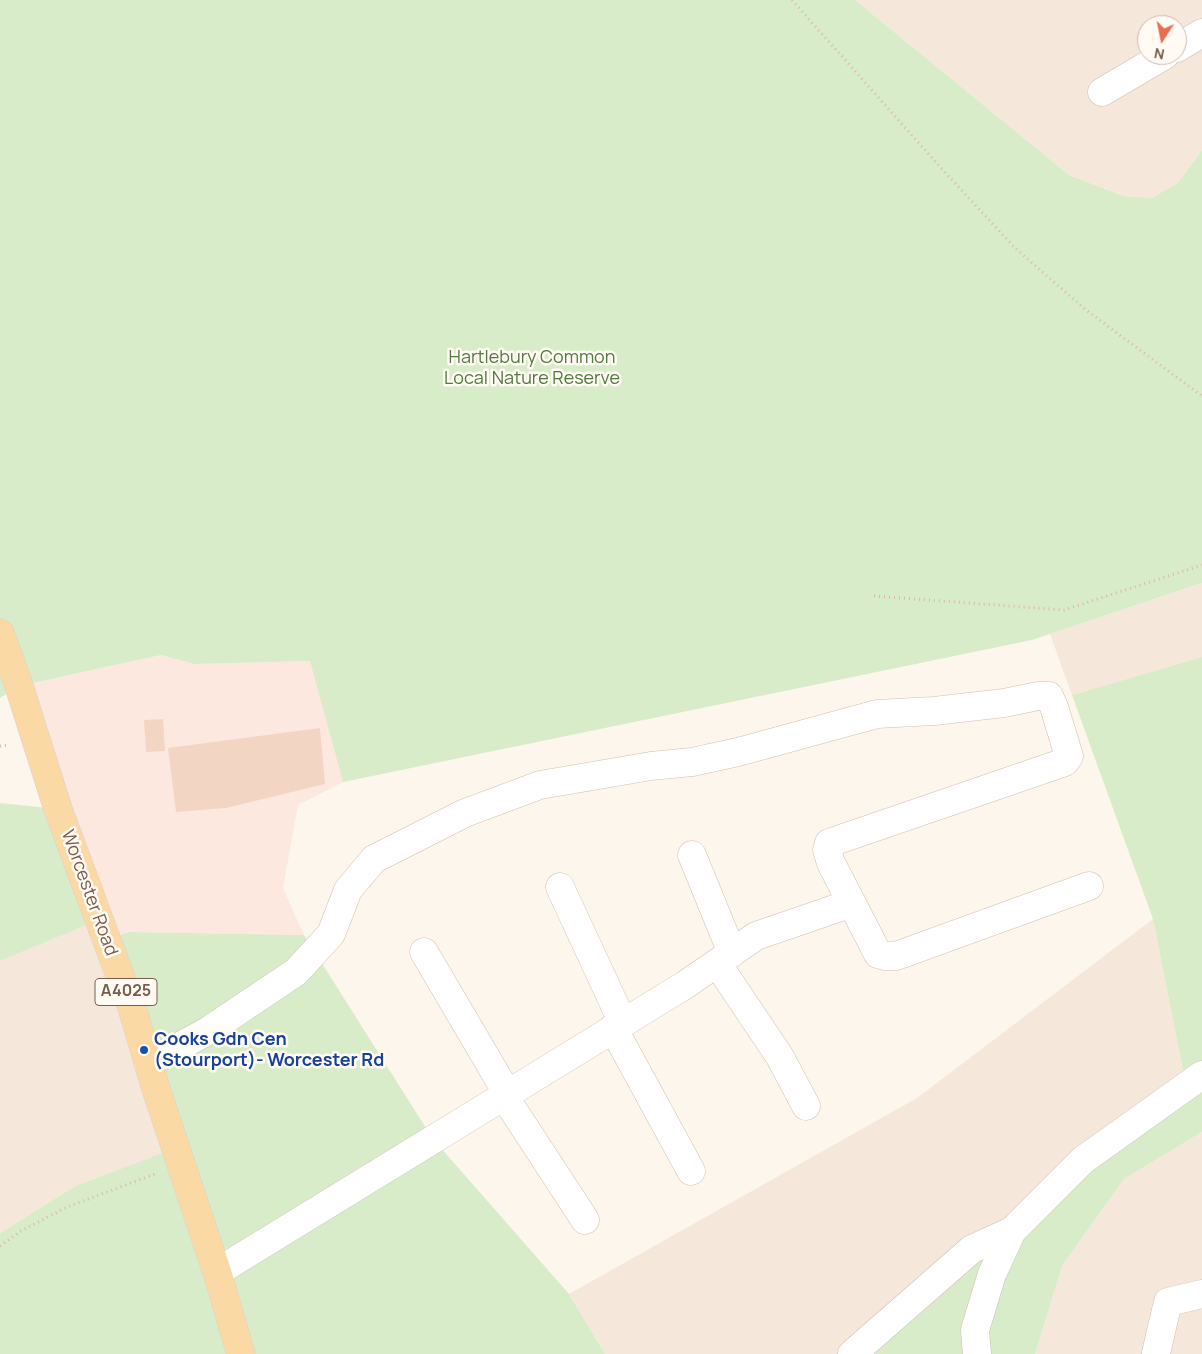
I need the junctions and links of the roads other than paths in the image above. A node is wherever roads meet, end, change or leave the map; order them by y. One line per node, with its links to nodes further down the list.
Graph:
1 (1202, 33): 2 (street)
2 (1187, 42)
3 (1148, 65): 4 (street)
4 (1102, 92)
5 (0, 633): 13 (main road, Worcester Road / A4025)
6 (692, 855): 11 (street)
7 (1089, 886): 9 (street)
8 (560, 888): 12 (street)
9 (852, 903): 11 (street); 13 (street)
10 (424, 952): 15 (street)
11 (725, 958): 12 (street); 16 (street)
12 (618, 1025): 15 (street); 17 (street)
13 (148, 1063): 20 (main road, Worcester Road / A4025)
14 (1202, 1075): 19 (street)
15 (505, 1094): 18 (street); 20 (street)
16 (806, 1106)
17 (691, 1171)
18 (585, 1220)
19 (1012, 1231): 24 (street); 25 (street)
20 (217, 1272): 23 (main road, Worcester Road / A4025)
21 (1202, 1294): 22 (street)
22 (1156, 1353)
23 (241, 1354)
24 (852, 1354)
25 (977, 1354)

